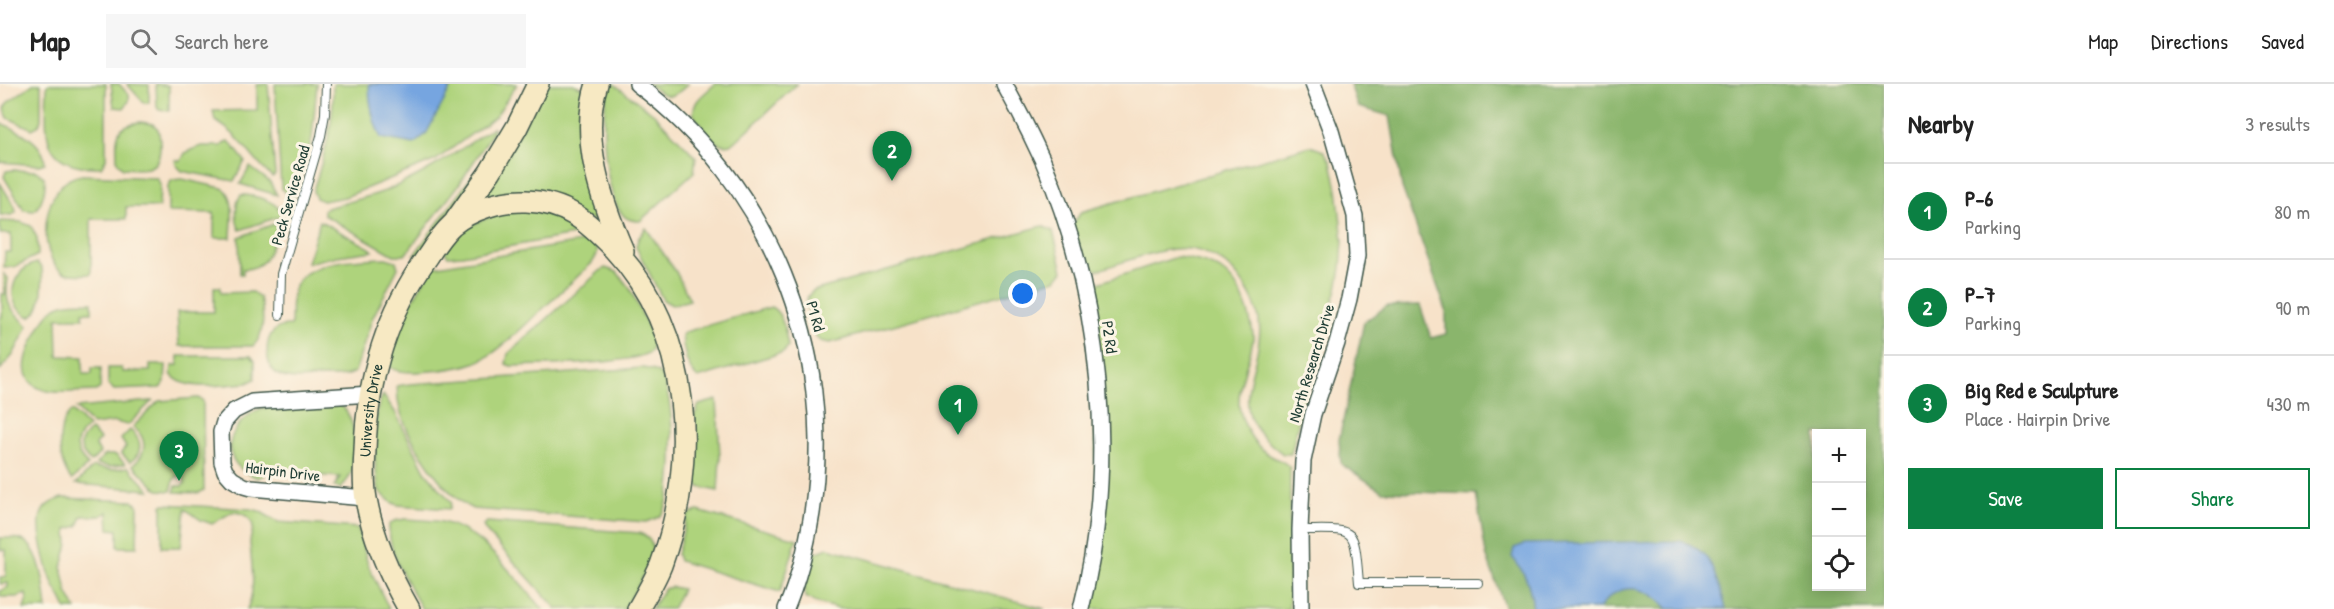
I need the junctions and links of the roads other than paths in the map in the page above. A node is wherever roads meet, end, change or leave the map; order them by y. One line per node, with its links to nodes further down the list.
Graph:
1 (326, 84): 9 (lane, Peck Service Road)
2 (538, 84): 7 (main road, University Drive)
3 (597, 84): 8 (main road, University Drive)
4 (637, 84): 16 (street, P1 Rd)
5 (1004, 84): 17 (street, P2 Rd)
6 (1313, 84): 12 (street, North Research Drive)
7 (455, 223): 8 (main road, University Drive); 10 (main road, University Drive)
8 (627, 263): 15 (main road, University Drive)
9 (280, 315)
10 (370, 394): 11 (main road, University Drive); 11 (street, Hairpin Drive)
11 (365, 498): 14 (main road, University Drive)
12 (1300, 530): 13 (lane); 18 (street, North Research Drive)
13 (1478, 584)
14 (410, 609)
15 (638, 609)
16 (786, 609)
17 (1081, 609)
18 (1301, 609)

